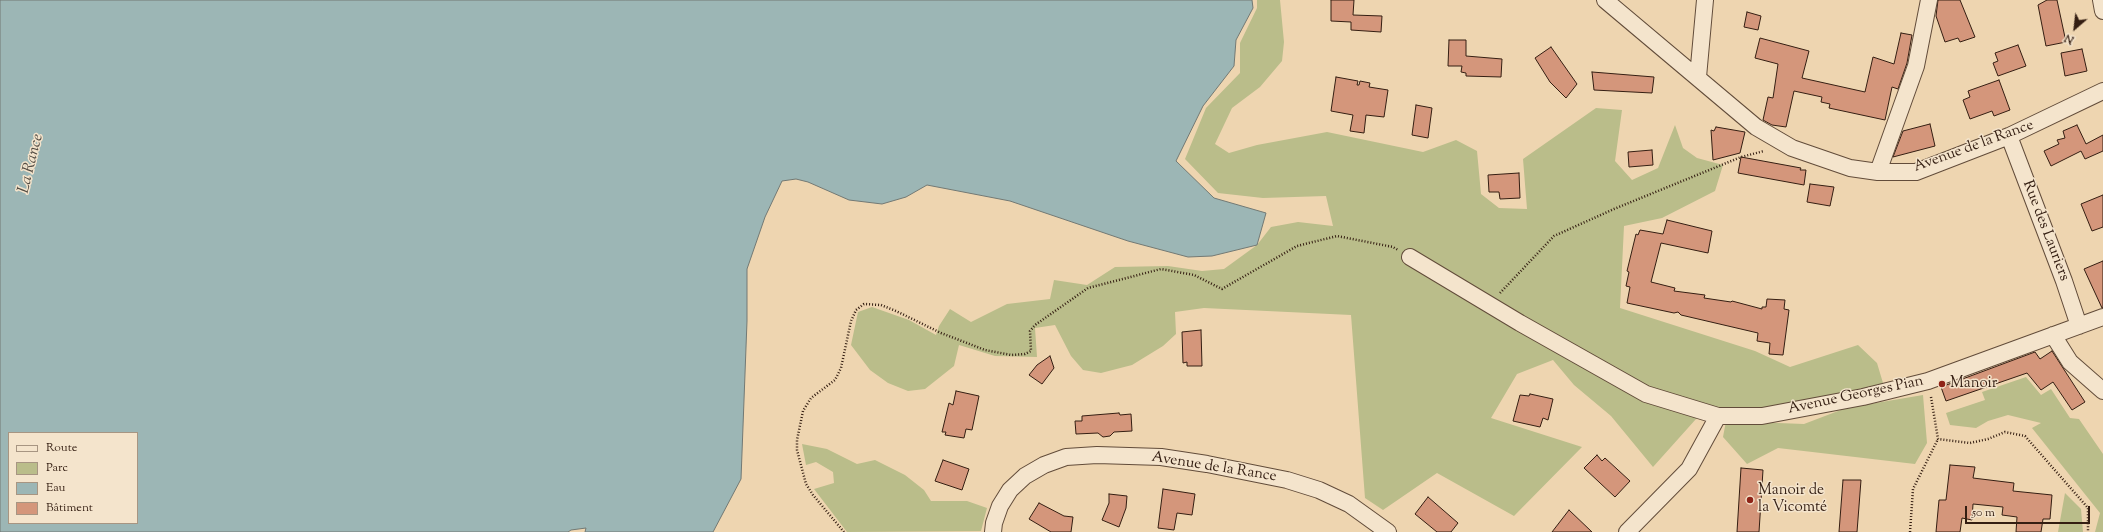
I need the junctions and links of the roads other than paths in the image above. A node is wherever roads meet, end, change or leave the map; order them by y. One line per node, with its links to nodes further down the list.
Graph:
1 (1604, 0): 6 (street, Avenue de la Rance)
2 (1705, 0): 6 (street)
3 (1929, 0): 9 (street)
4 (2101, 0): 5 (street)
5 (2103, 11)
6 (1698, 77): 9 (street, Avenue de la Rance)
7 (2103, 91): 8 (street, Avenue de la Rance)
8 (2009, 136): 9 (street, Avenue de la Rance); 12 (street, Rue des Lauriers)
9 (1878, 172)
10 (1410, 257): 15 (street, Avenue Georges Pian)
11 (2103, 317): 12 (street, Avenue Georges Pian)
12 (2078, 326): 13 (street, Avenue Georges Pian)
13 (2053, 335): 14 (street); 15 (street, Avenue Georges Pian)
14 (2103, 392)
15 (1718, 416): 18 (street)
16 (993, 532): 17 (street, Avenue de la Rance)
17 (1388, 532)
18 (1627, 532)

